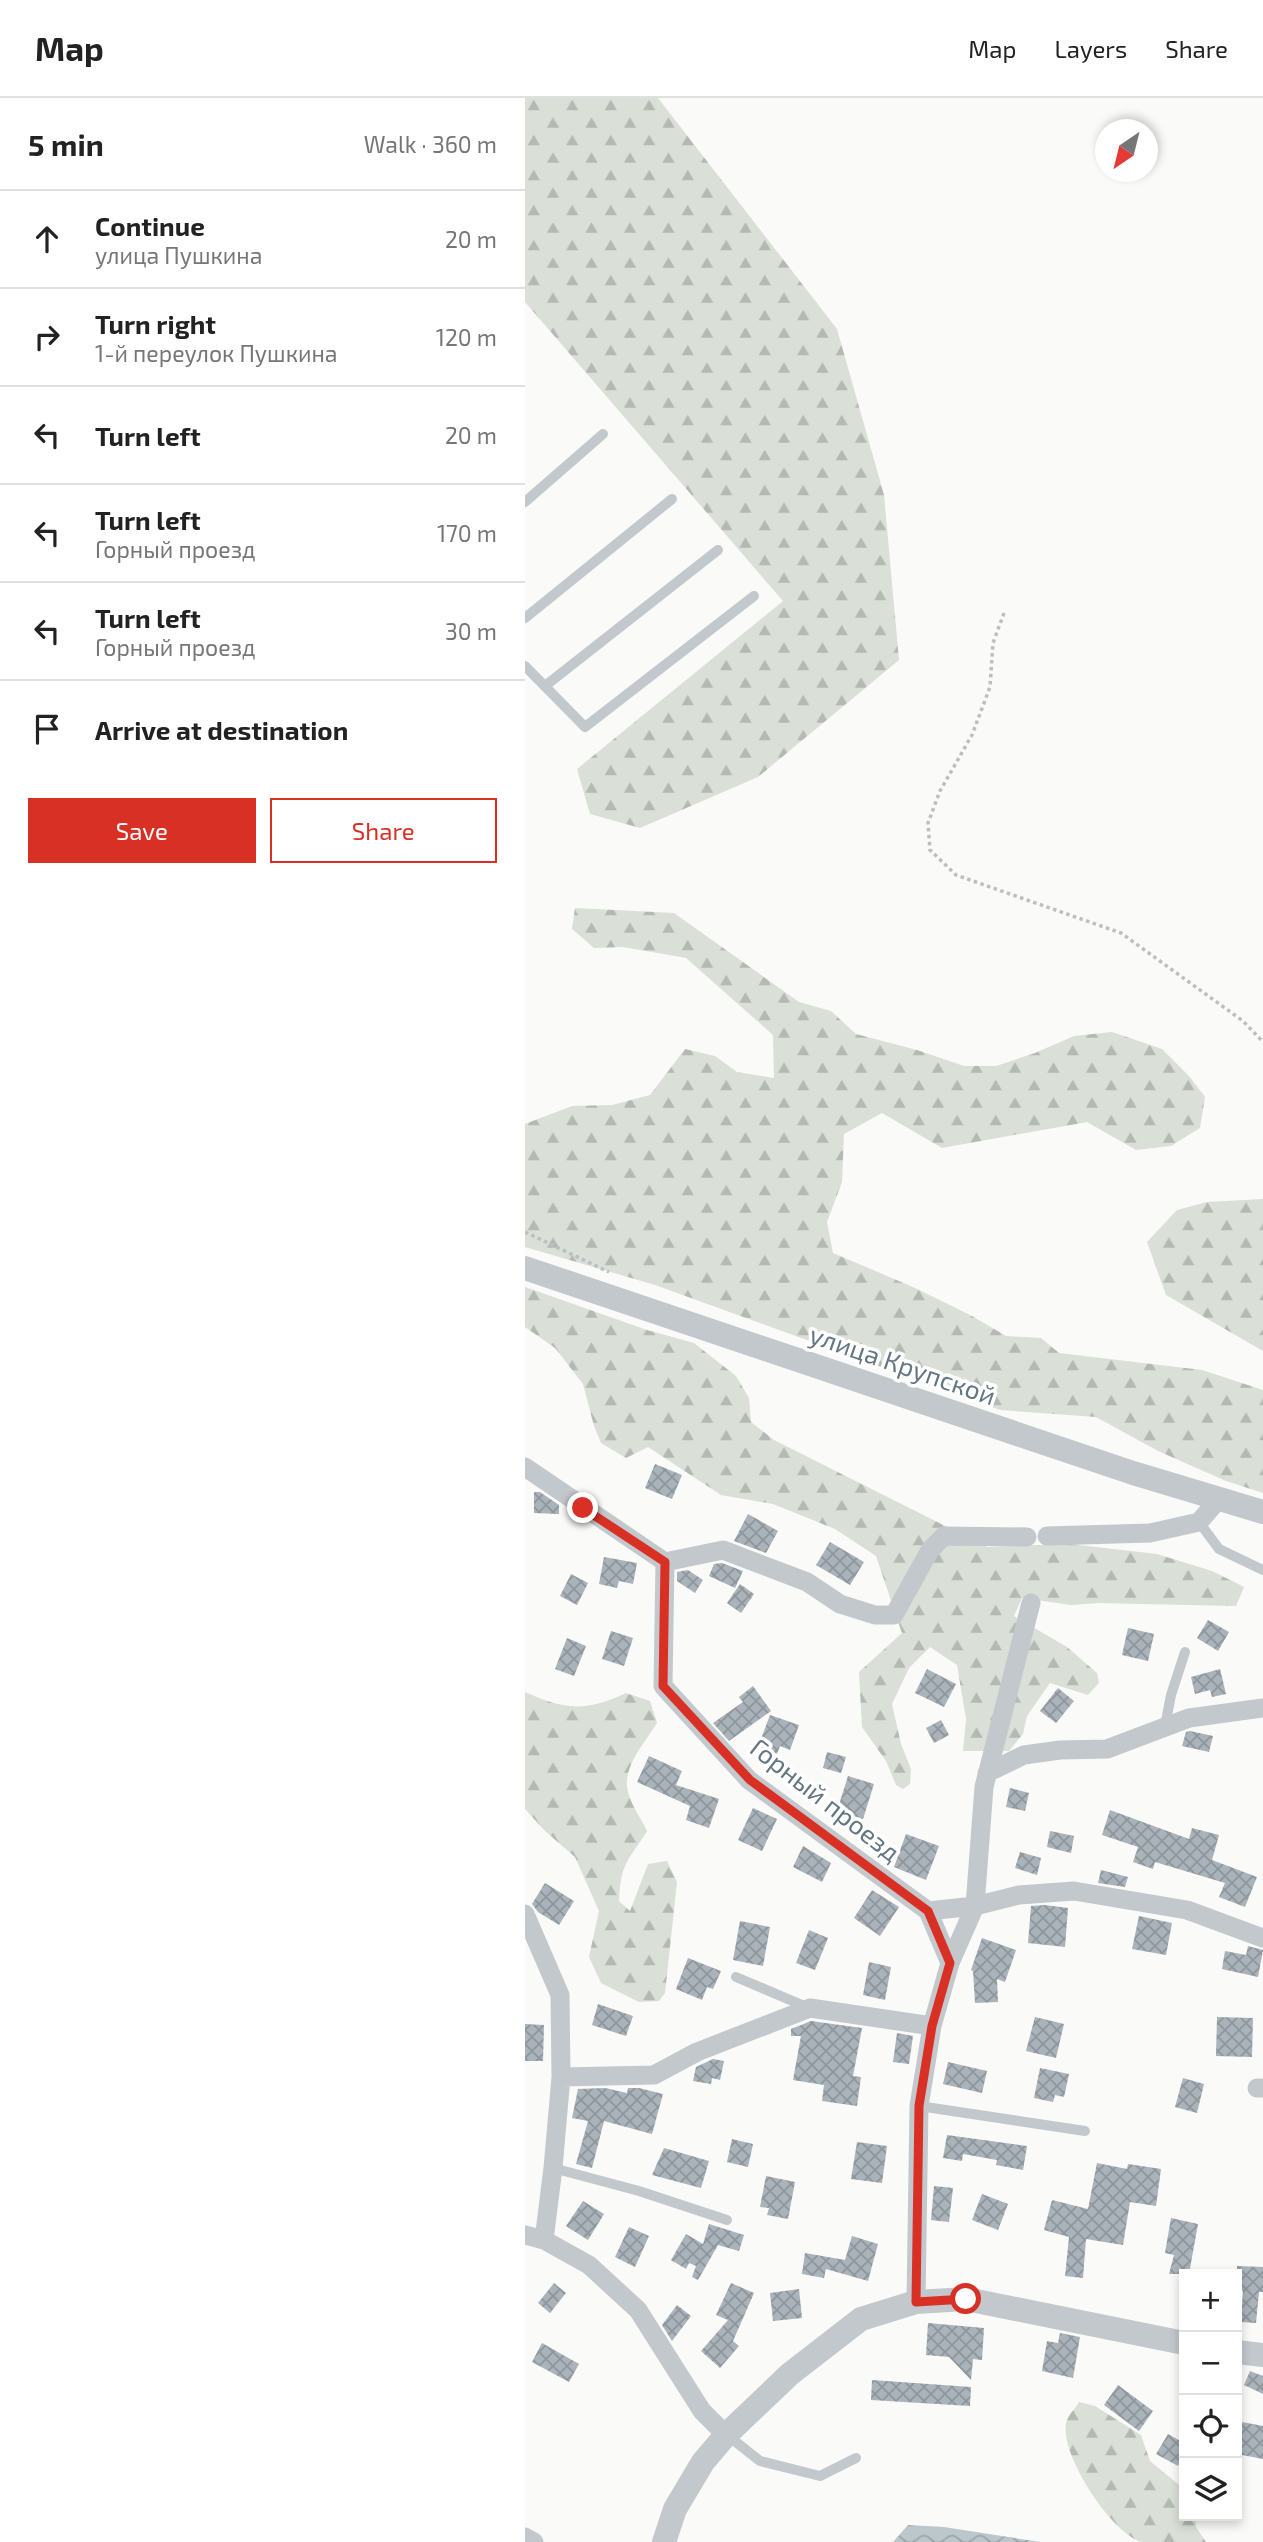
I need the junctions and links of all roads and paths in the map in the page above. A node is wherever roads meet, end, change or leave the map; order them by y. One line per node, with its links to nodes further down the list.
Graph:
1 (603, 434): 3 (lane)
2 (672, 499): 7 (lane)
3 (525, 502)
4 (718, 550): 9 (lane)
5 (754, 596): 9 (lane)
6 (1004, 613): 10 (path)
7 (525, 618)
8 (525, 666): 9 (lane)
9 (545, 686)
10 (1263, 1042)
11 (525, 1268): 13 (street, улица Крупской)
12 (525, 1467): 18 (street)
13 (1218, 1500): 14 (street, улица Крупской); 15 (street)
14 (1263, 1512)
15 (1199, 1522): 16 (street); 19 (lane)
16 (1047, 1536)
17 (1027, 1537): 18 (street)
18 (665, 1562): 26 (street, Горный проезд)
19 (1263, 1570)
20 (1031, 1603): 24 (street)
21 (1185, 1652): 23 (lane)
22 (1263, 1708): 23 (street)
23 (1165, 1727): 24 (street)
24 (988, 1773): 25 (street)
25 (975, 1906): 26 (street); 28 (street); 29 (street)
26 (928, 1911): 29 (street)
27 (525, 1914): 33 (street)
28 (1263, 1938)
29 (950, 1963): 32 (street)
30 (736, 1977): 31 (lane)
31 (810, 2008): 32 (street); 33 (street)
32 (932, 2026): 34 (street)
33 (561, 2077): 36 (street)
34 (919, 2106): 35 (lane); 39 (street)
35 (1085, 2131)
36 (553, 2168): 37 (lane); 38 (street)
37 (727, 2220)
38 (534, 2238): 43 (street)
39 (916, 2302): 40 (street); 43 (street)
40 (1179, 2342)
41 (1242, 2353): 42 (street)
42 (1263, 2355)
43 (726, 2435): 44 (lane); 47 (street)
44 (856, 2458)
45 (525, 2537): 46 (street)
46 (534, 2542)
47 (664, 2542)

